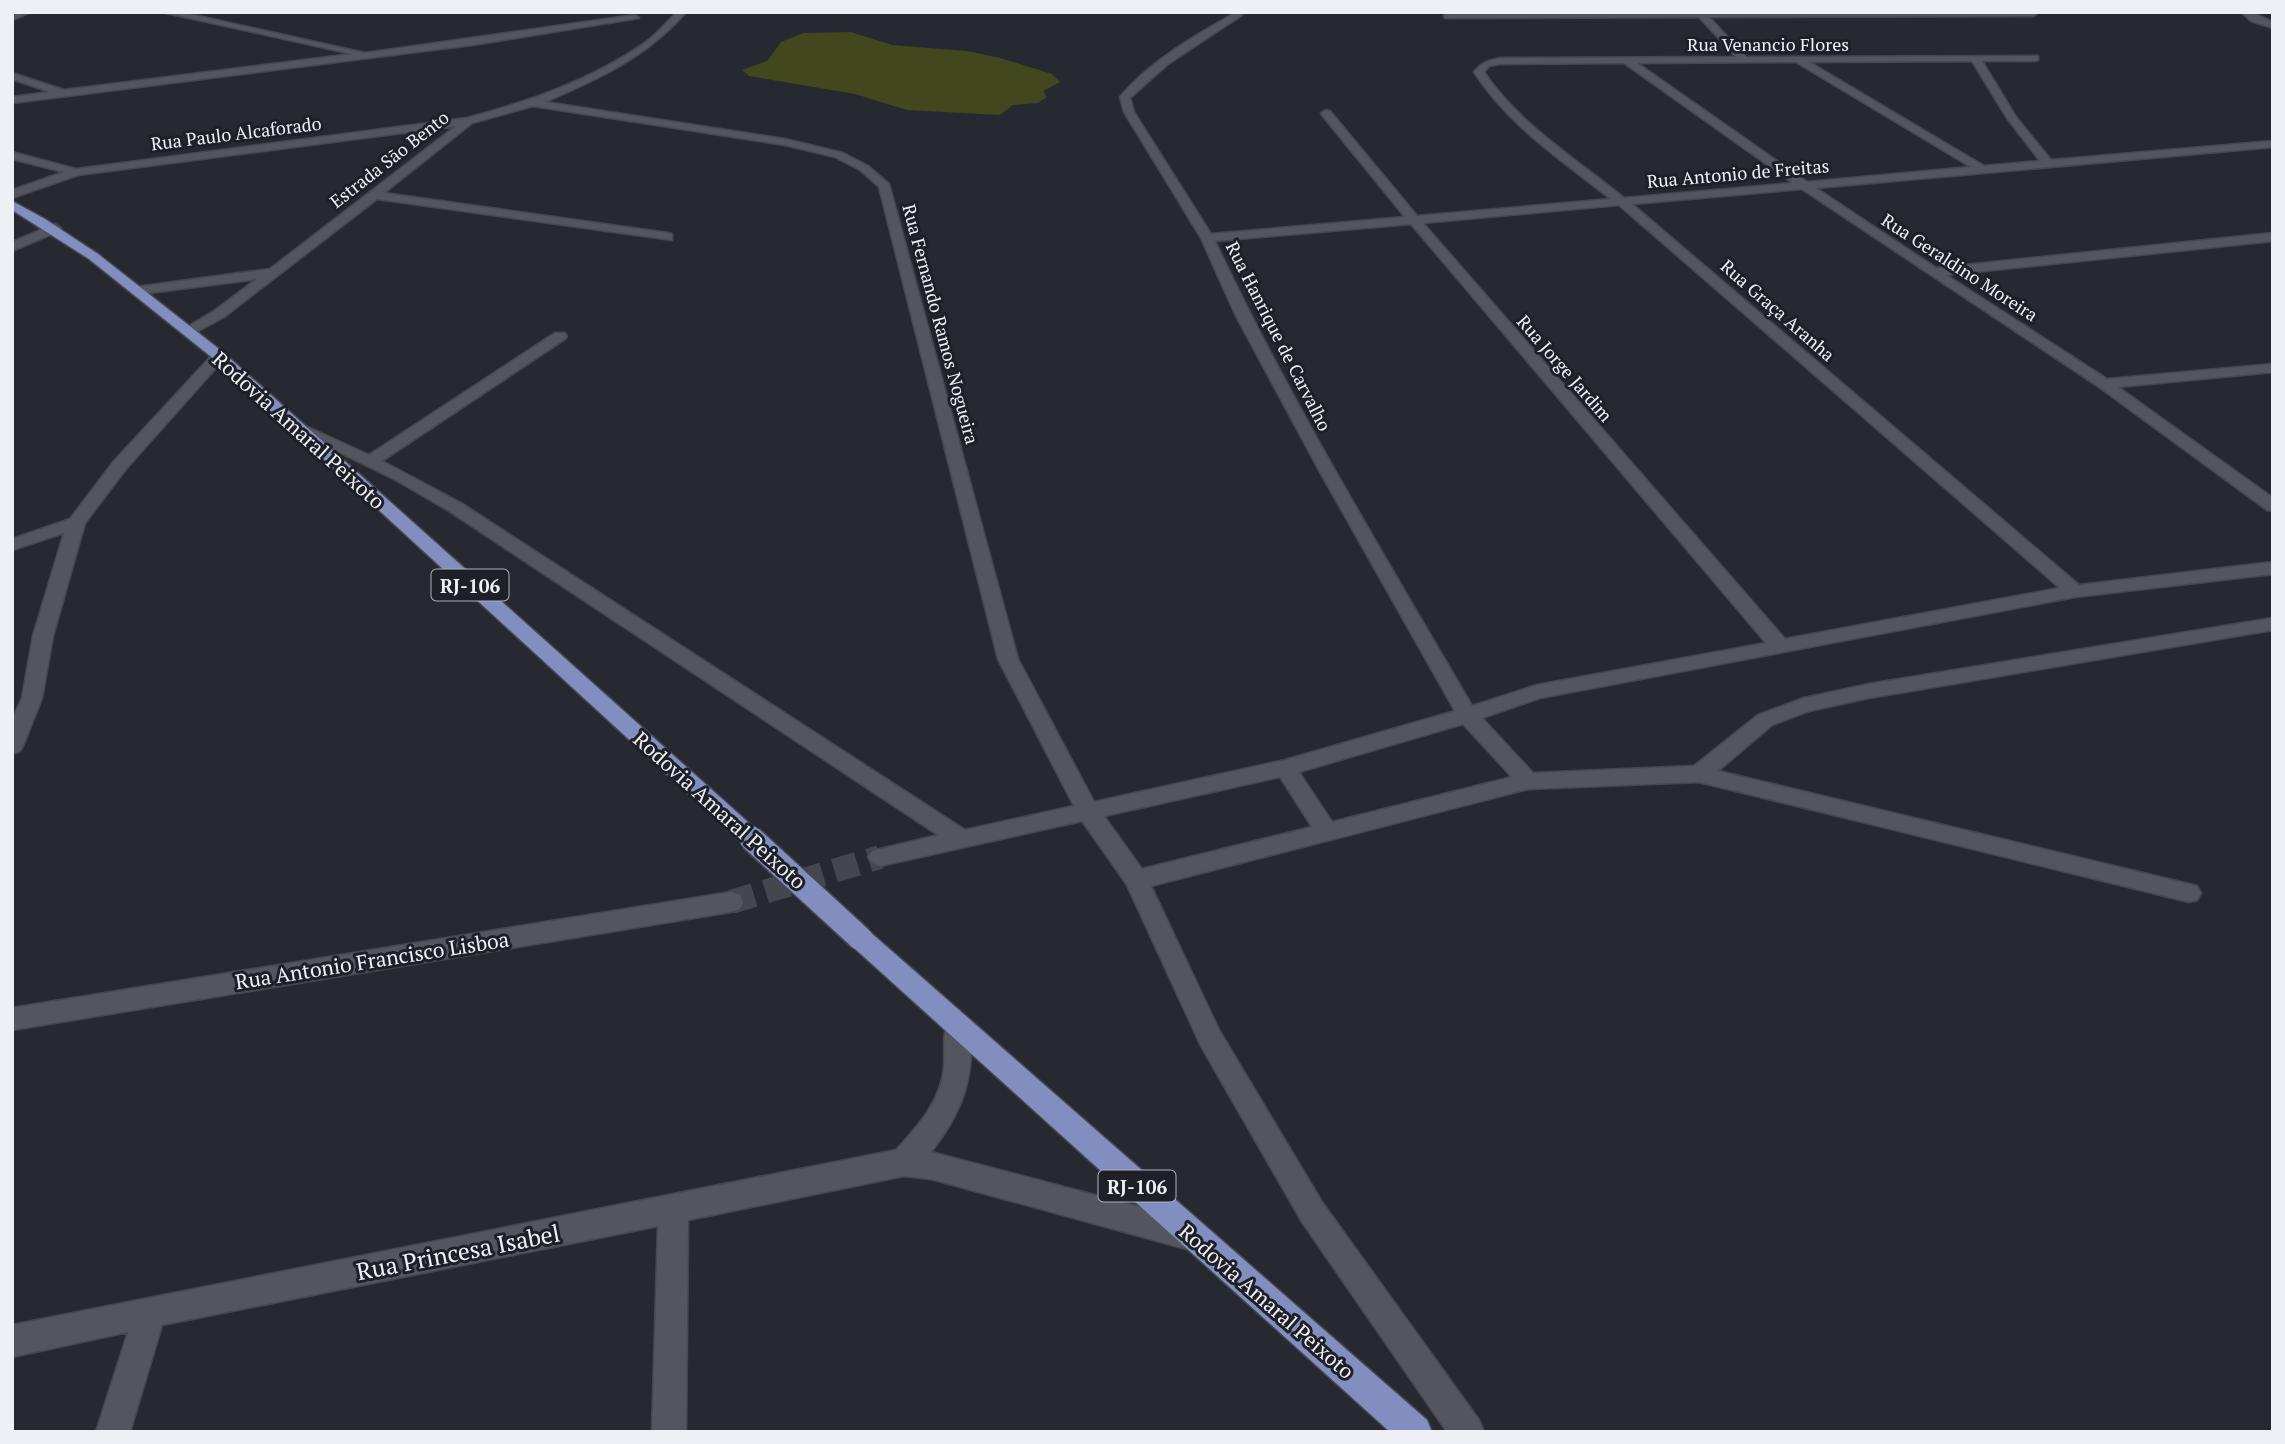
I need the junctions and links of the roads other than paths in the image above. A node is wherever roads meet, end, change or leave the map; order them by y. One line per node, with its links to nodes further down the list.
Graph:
1 (27, 12): 10 (street)
2 (166, 12): 16 (street)
3 (598, 12): 11 (street)
4 (682, 12): 14 (street, Estrada São Bento)
5 (2245, 12): 15 (street)
6 (2034, 13): 7 (street)
7 (1701, 14): 9 (street); 19 (street)
8 (1237, 15): 42 (street, Rua Hanrique de Carvalho)
9 (1448, 16)
10 (12, 17)
11 (635, 18): 12 (street); 16 (street)
12 (647, 20)
13 (660, 21): 14 (street)
14 (673, 22): 26 (street, Estrada São Bento)
15 (2273, 25)
16 (371, 55): 24 (street)
17 (1975, 58): 18 (street, Rua Venancio Flores); 21 (street, Rua Venancio Flores); 31 (street)
18 (2035, 58)
19 (1743, 59): 20 (street, Rua Venancio Flores); 21 (street, Rua Venancio Flores)
20 (1626, 60): 22 (street, Rua Venancio Flores); 34 (street, Rua Geraldino Moreira)
21 (1799, 60): 32 (street)
22 (1500, 61): 37 (street, Rua Graça Aranha)
23 (12, 76): 24 (street)
24 (65, 93): 25 (street)
25 (12, 100)
26 (533, 103): 28 (street, Estrada São Bento); 67 (street, Rua Fernando Ramos Nogueira)
27 (1326, 113): 39 (street, Rua Jorge Jardim)
28 (468, 121): 33 (street, Rua Paulo Alcaforado); 36 (street, Estrada São Bento)
29 (2273, 144): 31 (street, Rua Antonio de Freitas)
30 (12, 155): 33 (street)
31 (2048, 164): 32 (street, Rua Antonio de Freitas)
32 (1980, 168): 34 (street, Rua Antonio de Freitas)
33 (76, 172): 35 (street, Rua Paulo Alcaforado)
34 (1805, 185): 37 (street, Rua Antonio de Freitas); 46 (street, Rua Geraldino Moreira)
35 (12, 194)
36 (372, 195): 41 (street); 45 (street, Estrada São Bento)
37 (1620, 201): 39 (street, Rua Antonio de Freitas); 59 (street, Rua Graça Aranha)
38 (12, 205): 40 (highway, Rodovia Amaral Peixoto / RJ-106)
39 (1415, 221): 42 (street, Rua Antonio de Freitas); 61 (street, Rua Jorge Jardim)
40 (55, 229): 44 (street); 47 (highway, Rodovia Amaral Peixoto / RJ-106)
41 (668, 237)
42 (1207, 237): 62 (street, Rua Hanrique de Carvalho)
43 (2273, 237): 46 (street)
44 (12, 247)
45 (273, 272): 47 (street, Estrada São Bento); 48 (street, Estrada São Bento)
46 (1933, 272): 52 (street, Rua Geraldino Moreira)
47 (141, 290): 48 (highway, Rodovia Amaral Peixoto / RJ-106)
48 (188, 331): 50 (highway, Rodovia Amaral Peixoto / RJ-106)
49 (560, 336): 54 (street)
50 (219, 356): 53 (highway, Rodovia Amaral Peixoto / RJ-106); 56 (street)
51 (2273, 368): 52 (street)
52 (2104, 384): 55 (street, Rua Geraldino Moreira)
53 (293, 426): 54 (street); 75 (highway, Rodovia Amaral Peixoto / RJ-106, bridge)
54 (369, 462): 69 (street)
55 (2273, 506)
56 (76, 523): 57 (street); 63 (street)
57 (12, 545)
58 (2273, 568): 59 (street)
59 (2076, 591): 61 (street)
60 (2273, 624): 65 (street)
61 (1779, 645): 62 (street)
62 (1467, 715): 64 (street); 66 (street, Rua Hanrique de Carvalho)
63 (12, 746)
64 (1285, 768): 67 (street); 68 (street)
65 (1699, 774): 66 (street); 72 (street)
66 (1528, 781): 68 (street)
67 (1089, 813): 69 (street); 71 (street, Rua Fernando Ramos Nogueira)
68 (1326, 831): 71 (street)
69 (960, 838): 70 (street)
70 (880, 857)
71 (1137, 880): 84 (street, Rua Fernando Ramos Nogueira)
72 (2189, 892)
73 (731, 902): 74 (street, Rua Antonio Francisco Lisboa)
74 (12, 1018)
75 (958, 1026): 76 (street); 78 (highway, Rodovia Amaral Peixoto / RJ-106)
76 (904, 1161): 77 (street, Rua Princesa Isabel); 78 (street, Rua Princesa Isabel)
77 (673, 1210): 79 (street, Rua Princesa Isabel); 82 (street)
78 (1191, 1235): 83 (highway, Rodovia Amaral Peixoto / RJ-106)
79 (150, 1311): 80 (street, Rua Princesa Isabel); 81 (street)
80 (12, 1341)
81 (113, 1432)
82 (669, 1432)
83 (1415, 1432)
84 (1468, 1432)

